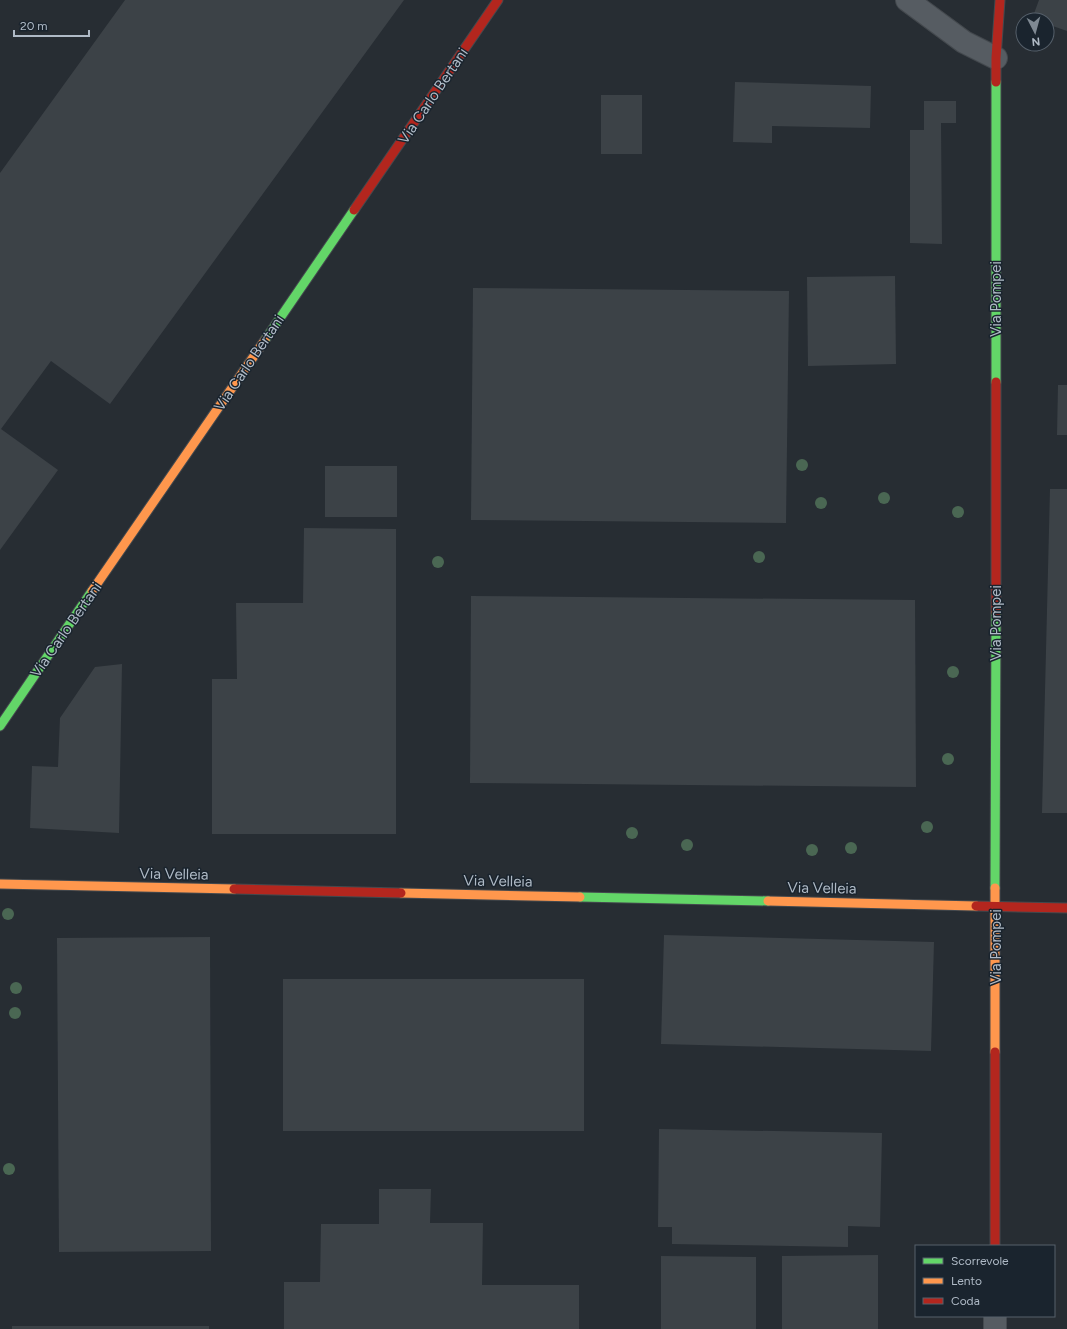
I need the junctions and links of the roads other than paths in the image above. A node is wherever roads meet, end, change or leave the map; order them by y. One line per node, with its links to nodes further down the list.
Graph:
1 (498, 0): 5 (street, Via Carlo Bertani)
2 (907, 0): 4 (street)
3 (1000, 0): 4 (street, Via Pompei)
4 (996, 58): 7 (street, Via Pompei)
5 (0, 726)
6 (0, 884): 7 (street, Via Velleia)
7 (996, 906): 8 (street, Via Velleia); 9 (street, Via Pompei)
8 (1067, 908)
9 (995, 1245)
10 (995, 1317): 11 (street)
11 (995, 1329)

